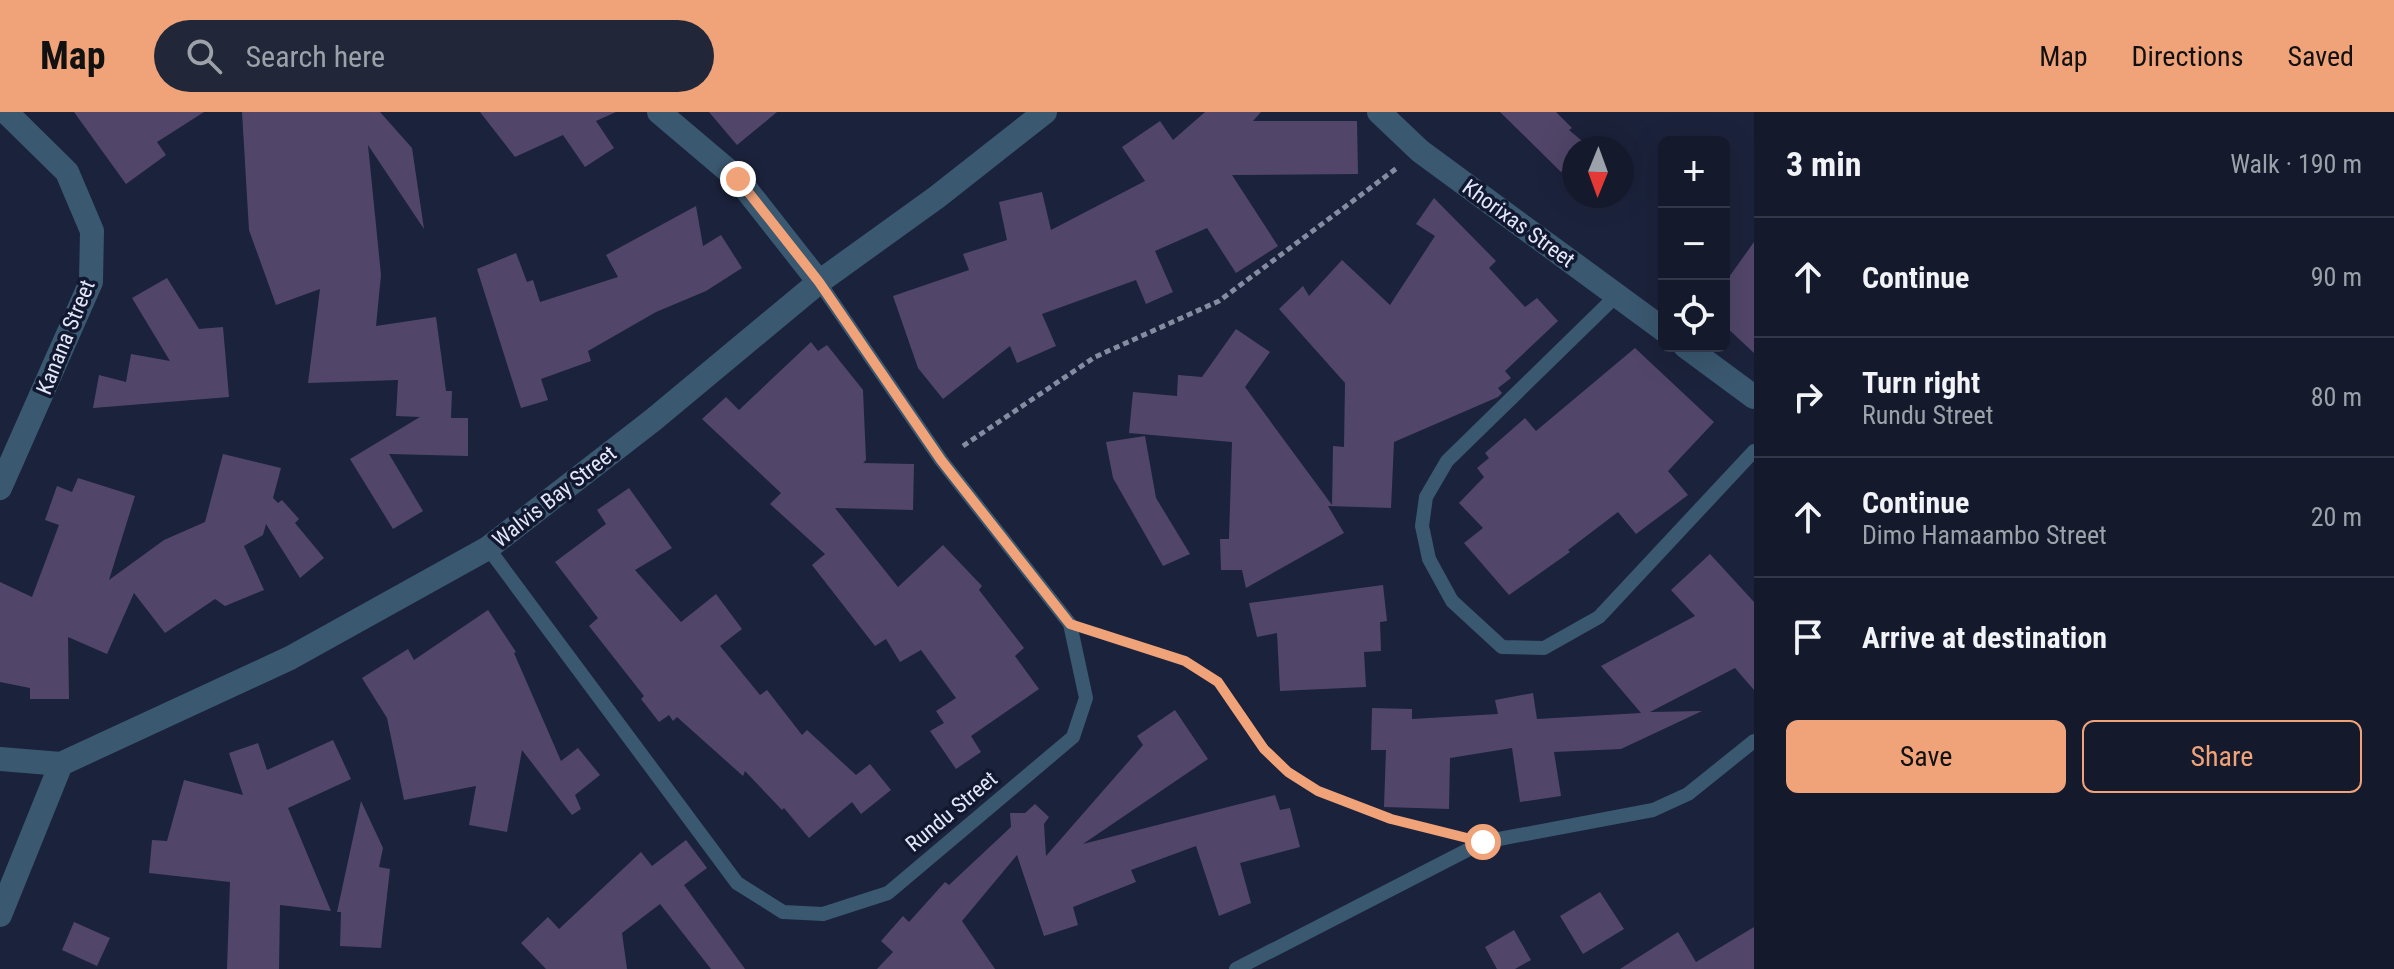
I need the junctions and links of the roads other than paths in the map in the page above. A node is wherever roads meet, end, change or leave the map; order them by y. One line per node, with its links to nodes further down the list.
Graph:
1 (6, 112): 11 (street, Kanana Street)
2 (659, 112): 5 (street)
3 (1045, 112): 5 (street, Walvis Bay Street)
4 (1379, 112): 6 (street, Khorixas Street)
5 (819, 282): 12 (street, Walvis Bay Street); 12 (lane, Rundu Street)
6 (1617, 295): 7 (street, Khorixas Street); 10 (lane)
7 (1658, 326)
8 (1693, 352): 9 (street)
9 (1754, 397)
10 (1754, 451)
11 (0, 488)
12 (488, 548): 15 (street, Walvis Bay Street)
13 (1754, 741): 17 (lane)
14 (0, 759): 15 (street, Walvis Bay Street)
15 (61, 764): 16 (street)
16 (0, 915)
17 (1236, 969)

